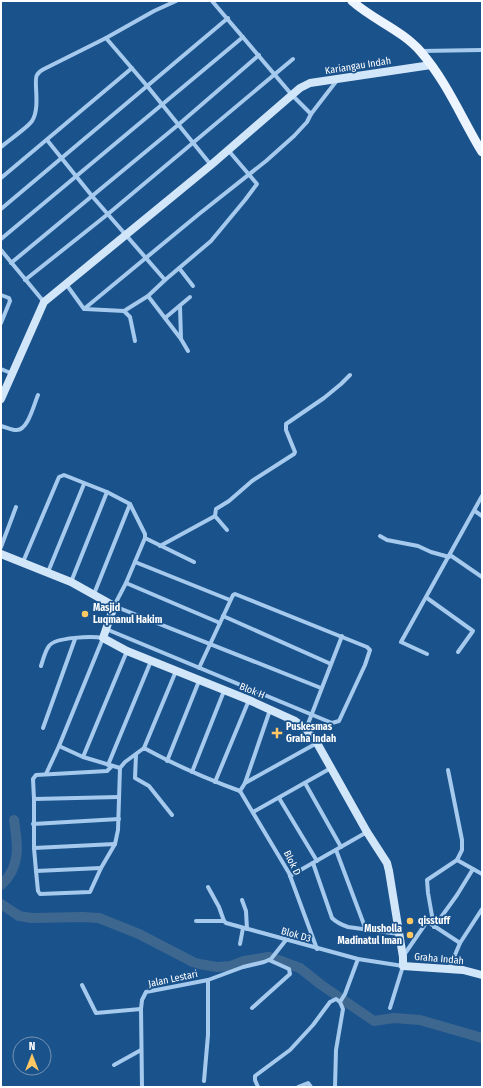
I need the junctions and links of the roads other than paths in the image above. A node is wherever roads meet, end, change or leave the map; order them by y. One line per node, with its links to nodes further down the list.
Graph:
1 (176, 1): 6 (street)
2 (212, 1): 4 (street)
3 (352, 1): 8 (main road)
4 (228, 18): 5 (street); 15 (street)
5 (243, 37): 9 (street); 17 (street)
6 (106, 38): 12 (street); 22 (street)
7 (482, 50): 8 (street)
8 (420, 51): 11 (main road)
9 (259, 55): 13 (street); 19 (street)
10 (293, 59): 13 (street)
11 (431, 65): 14 (street, Kariangau Indah); 24 (main road)
12 (132, 68): 15 (street); 20 (street)
13 (275, 75): 16 (street); 21 (street)
14 (338, 79): 16 (street, Kariangau Indah); 18 (street)
15 (148, 86): 17 (street); 25 (street)
16 (292, 95): 18 (street); 23 (street, Kariangau Indah)
17 (162, 105): 19 (street); 28 (street)
18 (311, 114): 27 (street)
19 (178, 125): 21 (street); 30 (street)
20 (47, 140): 25 (street); 29 (street)
21 (193, 142): 26 (street); 32 (street)
22 (1, 147)
23 (228, 150): 26 (street, Kariangau Indah); 27 (street)
24 (482, 152)
25 (62, 158): 28 (street); 31 (street)
26 (211, 165): 33 (street, Kariangau Indah)
27 (248, 174): 36 (street); 38 (street)
28 (75, 176): 30 (street); 34 (street)
29 (1, 178)
30 (92, 196): 32 (street); 37 (street)
31 (1, 209)
32 (108, 214): 33 (street); 39 (street)
33 (126, 234): 36 (street); 41 (street, Kariangau Indah)
34 (1, 239)
35 (1, 250): 37 (street)
36 (145, 259): 40 (street); 48 (street)
37 (11, 263): 39 (street)
38 (179, 268): 40 (street); 42 (street)
39 (25, 280): 46 (street)
40 (165, 280): 44 (street)
41 (66, 284): 46 (street, Kariangau Indah); 48 (street)
42 (193, 286)
43 (1, 295): 51 (street)
44 (148, 296): 49 (street); 50 (street)
45 (190, 297): 47 (street)
46 (44, 302): 56 (street)
47 (180, 306): 50 (street); 52 (street)
48 (84, 309): 49 (street)
49 (124, 311): 53 (street)
50 (165, 318): 52 (street)
51 (1, 322)
52 (181, 339): 54 (street)
53 (135, 341)
54 (188, 351)
55 (1, 369): 56 (street)
56 (13, 374): 59 (street)
57 (350, 375): 67 (street)
58 (38, 394): 60 (street)
59 (1, 399)
60 (1, 426)
61 (84, 484): 62 (street); 76 (street); 79 (street)
62 (107, 492): 64 (street); 81 (street)
63 (482, 496): 66 (street)
64 (130, 504): 71 (street); 83 (street)
65 (16, 507): 73 (street)
66 (475, 511): 68 (street); 75 (street)
67 (215, 516): 69 (street); 72 (street)
68 (482, 516)
69 (227, 530)
70 (380, 536): 75 (street)
71 (146, 538): 72 (street); 77 (street)
72 (160, 546): 78 (street)
73 (1, 547)
74 (1, 554): 76 (street)
75 (450, 556): 80 (street); 84 (street)
76 (23, 562): 79 (street)
77 (135, 562): 82 (street); 85 (street)
78 (194, 562)
79 (48, 572): 81 (street)
80 (482, 577)
81 (71, 582): 83 (street)
82 (126, 583): 86 (street); 88 (street)
83 (94, 594): 86 (street)
84 (427, 598): 95 (street); 96 (street)
85 (230, 600): 87 (street); 90 (street)
86 (114, 606): 89 (street); 93 (street)
87 (223, 616): 88 (street); 98 (street)
88 (220, 623): 93 (street)
89 (106, 629): 91 (street); 100 (street)
90 (342, 636): 98 (street); 107 (street)
91 (103, 638): 92 (street); 94 (street, Blok H); 111 (street)
92 (75, 639): 99 (street); 108 (street)
93 (209, 644): 100 (street); 103 (street)
94 (126, 651): 97 (street, Blok H); 114 (street)
95 (458, 652)
96 (427, 654)
97 (151, 661): 101 (street, Blok H); 116 (street)
98 (331, 664): 103 (street)
99 (41, 666)
100 (199, 668): 107 (street)
101 (176, 670): 102 (street, Blok H); 112 (street)
102 (198, 681): 104 (street, Blok H); 115 (street)
103 (321, 688): 107 (street)
104 (224, 691): 105 (street, Blok H); 120 (street)
105 (249, 700): 106 (street, Blok H); 122 (street)
106 (270, 710): 109 (street, Blok H); 123 (street)
107 (311, 715): 109 (street)
108 (43, 728)
109 (306, 729): 110 (street, Blok H)
110 (317, 743): 118 (street, Blok H); 123 (street)
111 (59, 746): 114 (street); 121 (street)
112 (144, 748): 113 (street); 115 (street)
113 (136, 755): 117 (street); 130 (street)
114 (83, 757): 116 (street)
115 (167, 761): 120 (street)
116 (110, 765): 117 (street); 121 (street)
117 (120, 768): 126 (street)
118 (331, 768): 124 (street); 133 (street, Blok H)
119 (448, 770): 138 (street)
120 (192, 772): 122 (street)
121 (46, 774): 128 (street)
122 (215, 782): 125 (street)
123 (245, 783): 125 (street)
124 (305, 783): 127 (street); 135 (street)
125 (240, 791): 129 (street, Blok D)
126 (119, 797): 128 (street); 131 (street)
127 (279, 798): 129 (street); 139 (street)
128 (34, 799): 132 (street)
129 (253, 812): 144 (street, Blok D)
130 (172, 815)
131 (119, 819): 132 (street); 134 (street)
132 (33, 824): 136 (street)
133 (367, 832): 135 (street); 153 (street, Blok H)
134 (115, 844): 136 (street); 140 (street)
135 (341, 847): 137 (street)
136 (34, 848): 142 (street)
137 (336, 850): 139 (street); 152 (street)
138 (457, 860): 141 (street); 150 (street)
139 (315, 862): 144 (street); 152 (street)
140 (101, 868): 142 (street); 142 (street)
141 (473, 869): 143 (street); 150 (street)
142 (36, 871)
143 (482, 874)
144 (290, 876): 157 (street, Blok D)
145 (208, 887): 149 (street)
146 (242, 900): 151 (street)
147 (482, 908): 155 (street)
148 (196, 921): 149 (street, Blok D3)
149 (224, 921): 151 (street, Blok D3)
150 (434, 927): 155 (street); 158 (street)
151 (245, 929): 154 (street, Blok D3); 156 (street)
152 (366, 930): 153 (street)
153 (399, 934): 158 (street, Blok H)
154 (286, 940): 157 (street, Blok D3); 160 (street)
155 (460, 943): 162 (street)
156 (240, 944)
157 (317, 949): 159 (street, Blok D3)
158 (403, 957): 161 (street, Graha Indah)
159 (358, 959): 161 (street, Blok D3); 166 (street)
160 (270, 960): 164 (street, Jalan Lestari); 167 (street)
161 (403, 966): 162 (street, Graha Indah); 168 (street)
162 (449, 968): 163 (street, Graha Indah)
163 (482, 976)
164 (208, 980): 169 (street, Jalan Lestari); 172 (street)
165 (82, 985): 169 (street)
166 (341, 1001): 174 (street); 177 (street)
167 (252, 1008)
168 (390, 1008)
169 (141, 1009): 170 (street, Jalan Lestari)
170 (141, 1050): 171 (street); 173 (street, Jalan Lestari)
171 (114, 1065)
172 (204, 1080)
173 (142, 1087)
174 (258, 1087)
175 (298, 1087): 176 (street)
176 (311, 1087)
177 (335, 1087)

